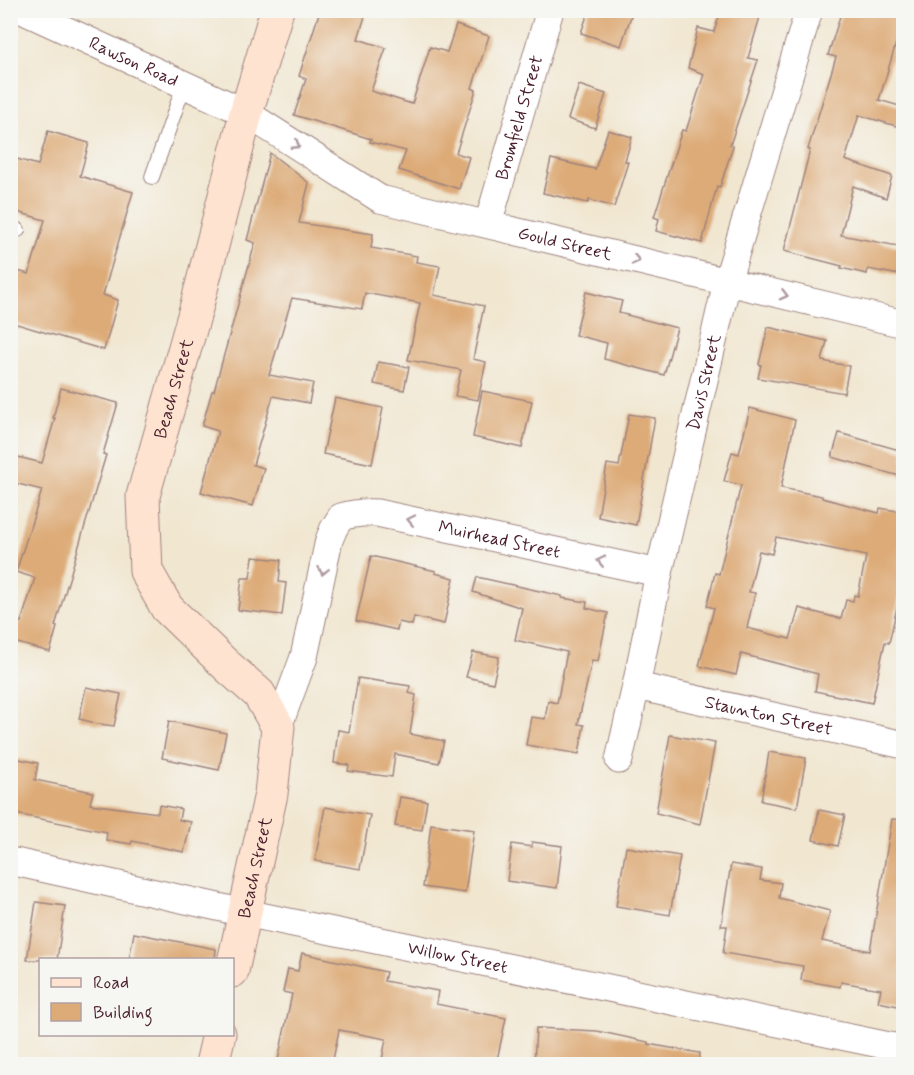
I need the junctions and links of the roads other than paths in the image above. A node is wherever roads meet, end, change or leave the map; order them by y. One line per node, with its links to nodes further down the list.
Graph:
1 (277, 10): 6 (street, Beach Street)
2 (550, 10): 8 (street, Bromfield Street)
3 (809, 10): 9 (street, Davis Street)
4 (24, 11): 5 (street, Rawson Road)
5 (184, 85): 6 (street, Rawson Road); 7 (lane)
6 (246, 113): 8 (street, Gould Street, one-way to 8); 14 (street, Beach Street)
7 (152, 177)
8 (488, 224): 9 (street, Gould Street, one-way to 9)
9 (728, 282): 10 (street, Gould Street, one-way to 10); 12 (street, Davis Street)
10 (903, 324)
11 (341, 517): 12 (street, Muirhead Street, one-way to 11); 14 (street, Beach Street, one-way to 14)
12 (658, 573): 13 (street, Davis Street)
13 (636, 686): 15 (street, Staunton Street); 16 (street, Davis Street)
14 (278, 727): 18 (street, Beach Street)
15 (903, 745)
16 (619, 760)
17 (10, 861): 18 (street, Willow Street)
18 (245, 913): 19 (street, Beach Street); 21 (street, Willow Street)
19 (234, 962)
20 (219, 1036): 22 (street)
21 (903, 1049)
22 (212, 1065)

